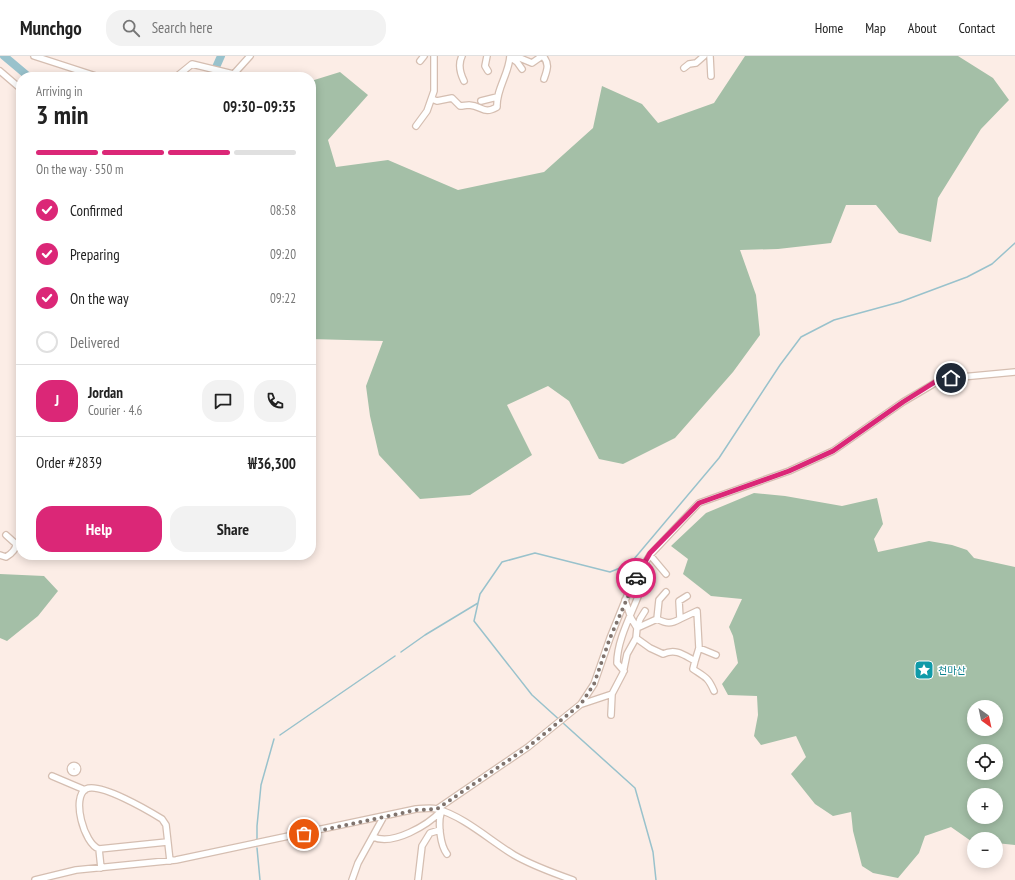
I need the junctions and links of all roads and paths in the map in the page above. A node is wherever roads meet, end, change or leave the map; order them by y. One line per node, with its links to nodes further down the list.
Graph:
1 (34, 56): 14 (street)
2 (250, 56): 17 (street)
3 (434, 56): 23 (street)
4 (462, 56): 20 (street)
5 (487, 56): 13 (street)
6 (510, 56): 7 (street); 11 (street); 22 (street)
7 (543, 56): 19 (street)
8 (704, 56): 10 (street)
9 (710, 56): 18 (street)
10 (684, 68)
11 (522, 69)
12 (0, 71): 21 (street)
13 (488, 71)
14 (84, 72)
15 (182, 72): 16 (street)
16 (219, 72)
17 (236, 72)
18 (711, 76)
19 (544, 79)
20 (464, 81)
21 (16, 85)
22 (497, 97): 23 (street); 24 (street)
23 (432, 99): 25 (street)
24 (481, 101)
25 (416, 126)
26 (1015, 372): 29 (street)
27 (6, 535): 28 (street)
28 (0, 555)
29 (650, 555): 30 (street); 31 (street)
30 (638, 574): 34 (street); 36 (street)
31 (666, 574)
32 (666, 592): 37 (street)
33 (687, 596): 38 (street)
34 (625, 600): 36 (street); 47 (street)
35 (645, 611): 39 (street)
36 (630, 614): 39 (street); 44 (street)
37 (657, 619): 38 (street); 39 (street)
38 (680, 619): 41 (street)
39 (637, 628): 40 (street)
40 (636, 638): 43 (street); 44 (street)
41 (699, 648): 42 (street); 43 (street)
42 (716, 655)
43 (695, 661): 45 (street)
44 (624, 671): 46 (street)
45 (714, 691)
46 (612, 694): 47 (street); 48 (street)
47 (581, 704): 53 (street)
48 (611, 715)
49 (73, 772): 51 (street)
50 (52, 776): 51 (street)
51 (68, 782): 52 (street)
52 (84, 790): 57 (street); 58 (street)
53 (439, 810): 54 (street); 55 (street); 56 (street); 65 (street)
54 (384, 816): 56 (street); 60 (street)
55 (440, 830): 59 (street); 64 (street)
56 (373, 837): 63 (street)
57 (167, 842): 58 (street); 60 (street)
58 (99, 849): 61 (street)
59 (447, 854)
60 (170, 861): 61 (street)
61 (102, 868): 62 (street)
62 (35, 880)
63 (352, 880)
64 (418, 880)
65 (573, 880)

